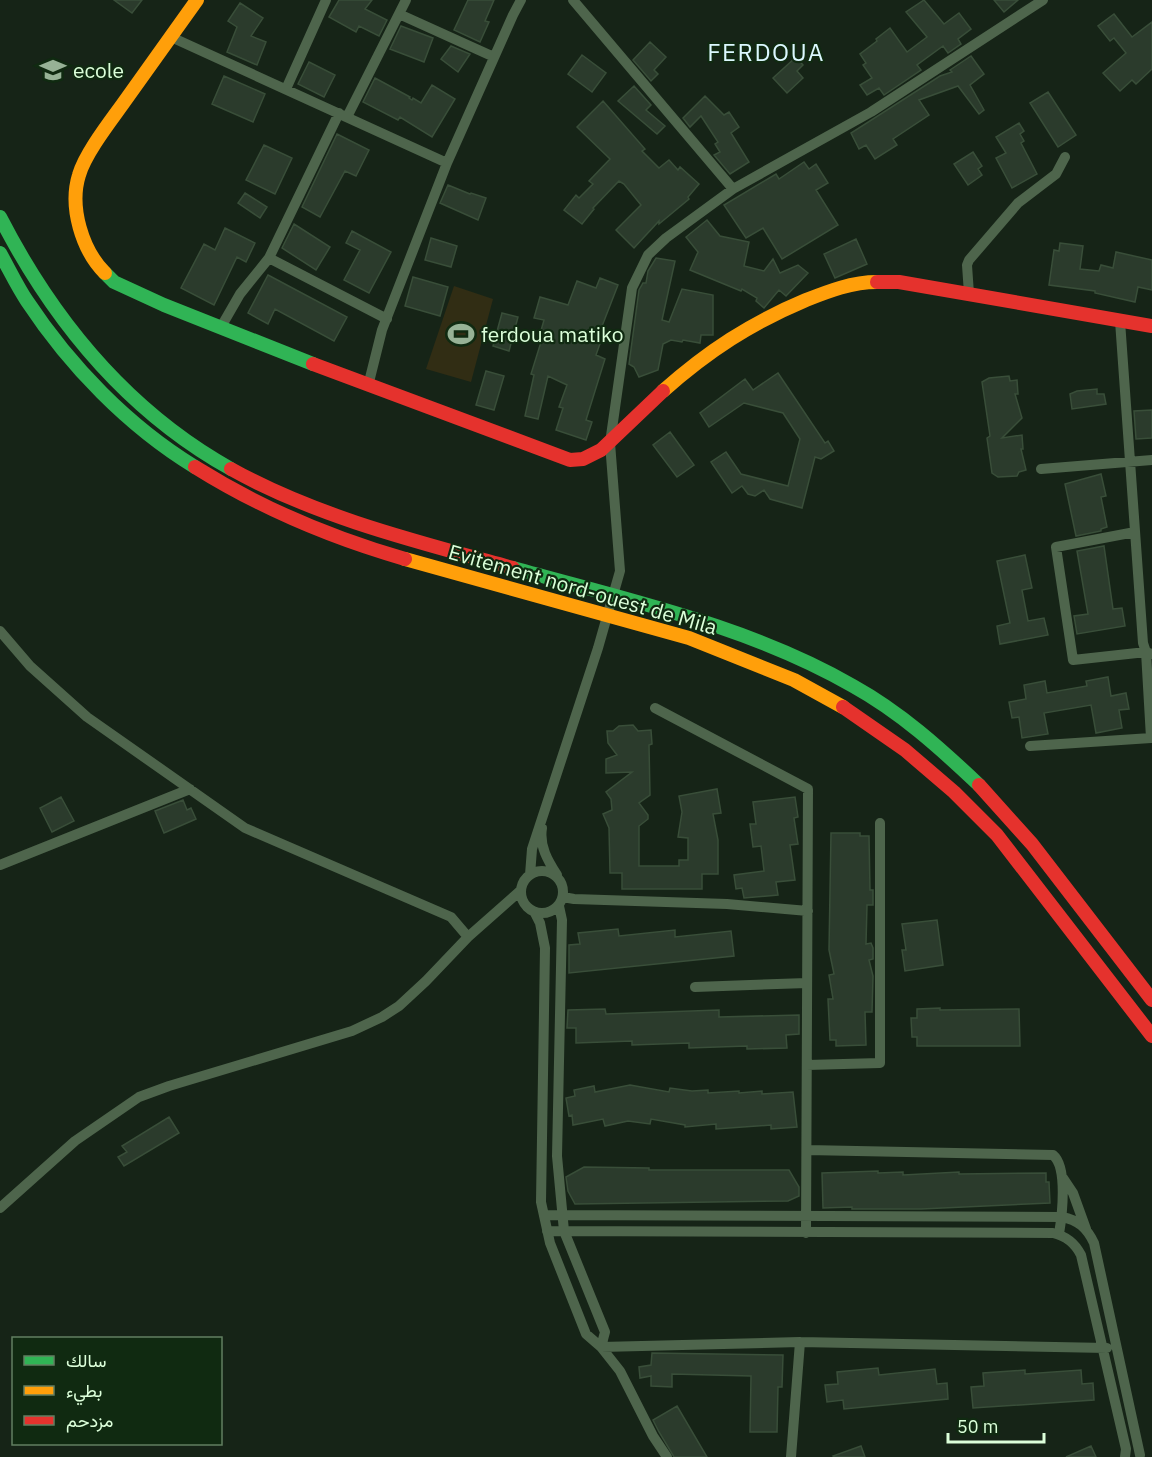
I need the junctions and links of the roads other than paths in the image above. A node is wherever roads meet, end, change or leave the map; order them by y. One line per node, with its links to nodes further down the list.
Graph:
1 (197, 0): 8 (main road)
2 (326, 0): 10 (street)
3 (406, 0): 7 (street)
4 (521, 0): 9 (street)
5 (573, 0): 14 (street)
6 (1043, 0): 14 (street)
7 (399, 14): 9 (street); 11 (street)
8 (171, 37): 10 (street); 22 (main road)
9 (494, 57): 13 (street)
10 (286, 89): 11 (street)
11 (343, 115): 13 (street); 17 (street)
12 (1065, 158): 18 (street)
13 (447, 163): 19 (street)
14 (733, 189): 24 (street)
15 (0, 217): 46 (main road)
16 (0, 253): 47 (main road, Evitement nord-ouest de Mila)
17 (269, 258): 19 (street); 22 (street)
18 (969, 294): 20 (main road); 24 (main road)
19 (387, 319): 23 (street)
20 (1120, 321): 21 (main road); 26 (street)
21 (1152, 326)
22 (220, 327): 23 (main road)
23 (368, 386): 24 (main road)
24 (610, 443): 34 (street)
25 (1152, 460): 26 (street)
26 (1130, 461): 27 (street); 28 (street)
27 (1041, 469)
28 (1135, 532): 30 (street); 30 (street)
29 (0, 631): 33 (street)
30 (1149, 653): 32 (street)
31 (655, 708): 41 (street)
32 (1030, 746)
33 (190, 789): 36 (street); 43 (street)
34 (547, 807): 37 (street); 38 (street)
35 (880, 823): 48 (street)
36 (0, 865)
37 (530, 875): 38 (street); 39 (street)
38 (560, 880): 40 (street)
39 (520, 891): 42 (street); 43 (street)
40 (561, 901): 41 (street); 42 (street); 53 (street)
41 (808, 911): 44 (street)
42 (534, 913): 52 (street)
43 (468, 937): 51 (street)
44 (807, 983): 45 (street); 48 (street)
45 (695, 987)
46 (1152, 1000)
47 (1152, 1036)
48 (807, 1065): 49 (street)
49 (807, 1150): 50 (street); 54 (street)
50 (1063, 1178): 55 (street); 56 (street)
51 (0, 1208)
52 (544, 1215): 53 (street); 57 (street)
53 (562, 1215): 54 (street); 58 (street)
54 (806, 1216): 55 (street); 59 (street)
55 (1062, 1217): 56 (street); 60 (street)
56 (1086, 1229): 61 (street)
57 (547, 1231): 58 (street); 64 (street)
58 (564, 1231): 59 (street); 64 (street)
59 (806, 1233): 60 (street)
60 (1059, 1234): 62 (street)
61 (1094, 1244): 62 (street); 65 (street)
62 (1078, 1249): 66 (street)
63 (800, 1342): 64 (street); 66 (street); 69 (street)
64 (601, 1347): 68 (street)
65 (1117, 1347): 66 (street); 67 (street)
66 (1102, 1349): 70 (street)
67 (1140, 1455)
68 (667, 1457)
69 (791, 1457)
70 (1125, 1457)

